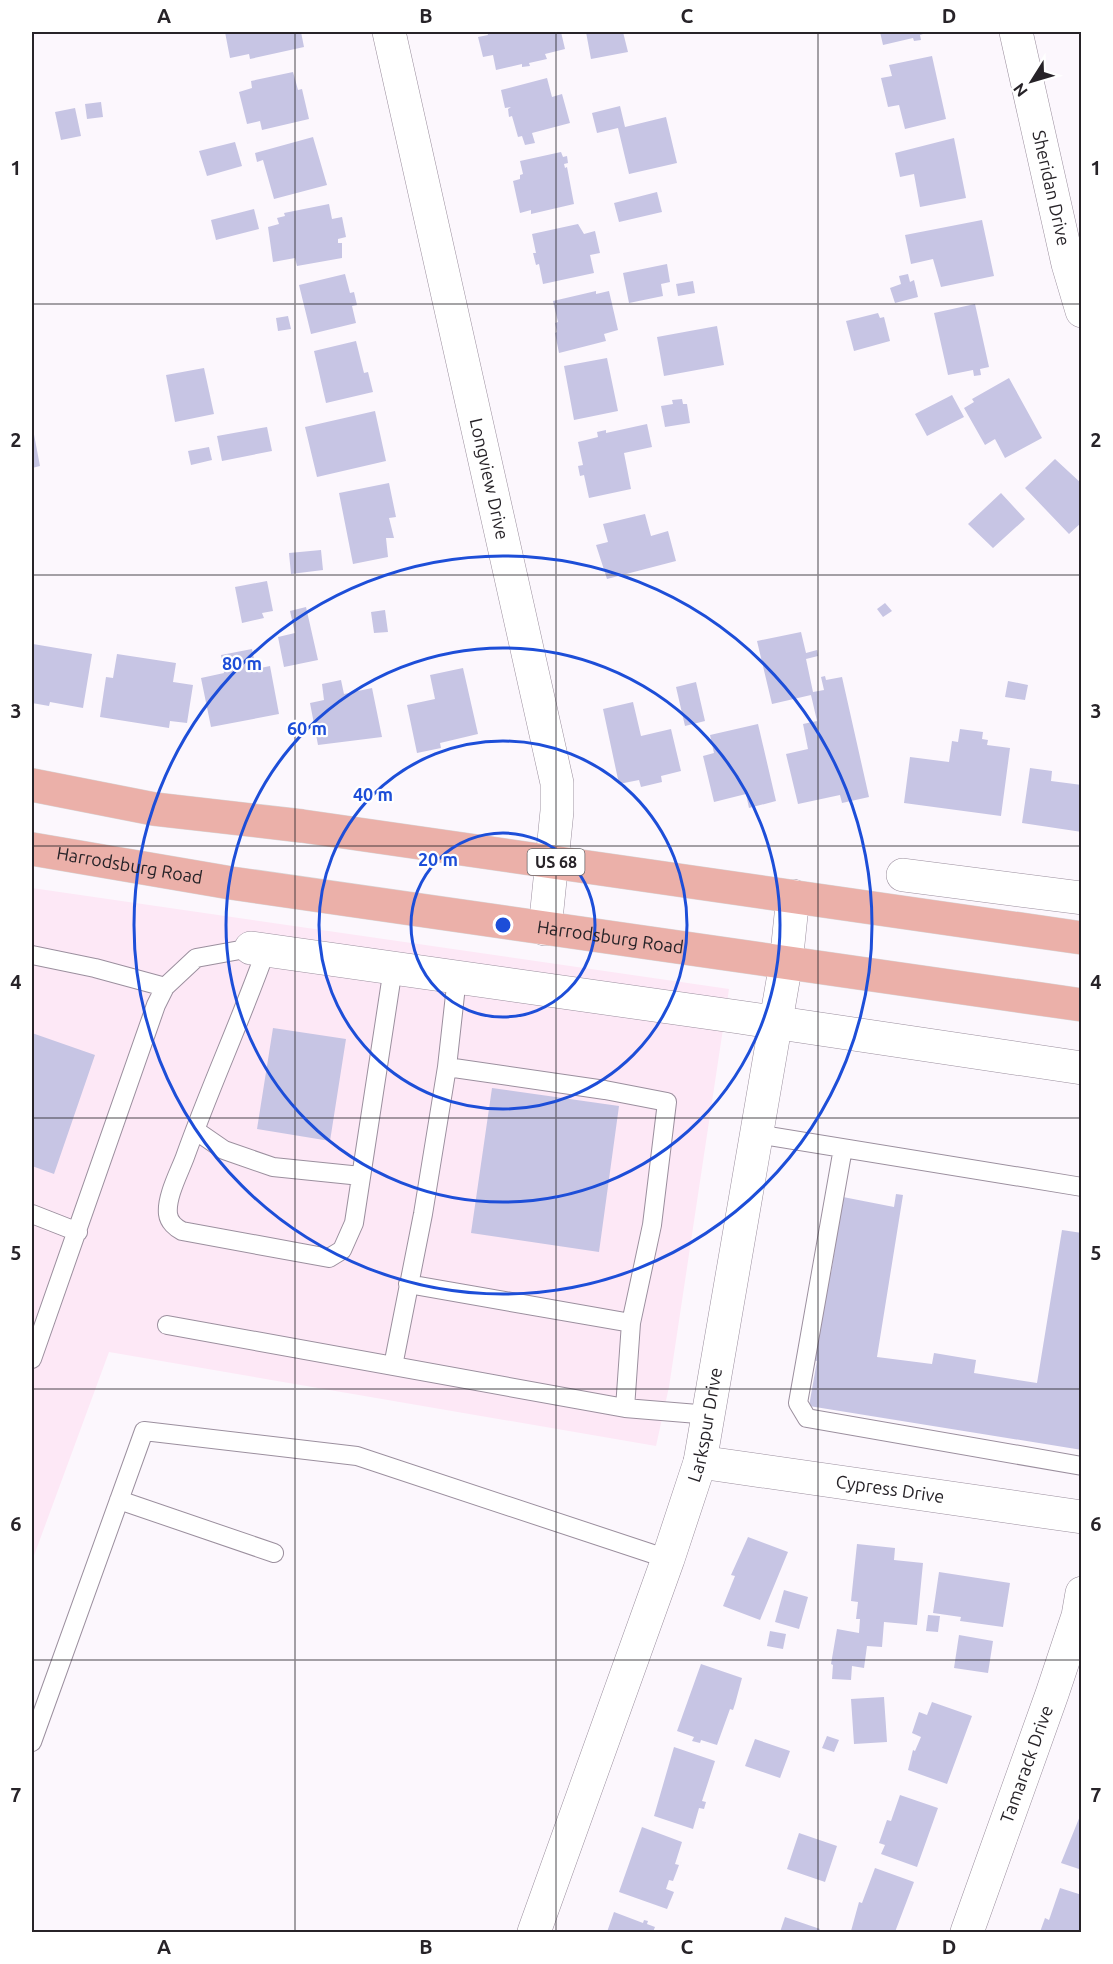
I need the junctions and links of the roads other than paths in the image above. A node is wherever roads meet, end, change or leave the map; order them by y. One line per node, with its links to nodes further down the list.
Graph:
1 (389, 32): 6 (street, Longview Drive)
2 (1016, 32): 3 (street, Sheridan Drive)
3 (1082, 311)
4 (32, 785): 6 (main road, US 68)
5 (32, 849): 10 (main road, Harrodsburg Road)
6 (552, 861): 8 (main road, US 68); 10 (street, Longview Drive)
7 (903, 875): 9 (street)
8 (793, 896): 11 (main road, US 68); 14 (street, Larkspur Drive)
9 (1082, 898)
10 (545, 929): 14 (main road, Harrodsburg Road)
11 (1082, 938)
12 (258, 949): 15 (street); 17 (lane); 22 (lane)
13 (32, 955): 17 (lane)
14 (786, 963): 18 (main road, Harrodsburg Road); 19 (street, Larkspur Drive)
15 (393, 968): 16 (street); 25 (lane)
16 (457, 977): 19 (street); 20 (lane)
17 (165, 987): 28 (lane)
18 (1082, 1005)
19 (776, 1023): 21 (street); 23 (street, Larkspur Drive)
20 (447, 1067): 29 (lane); 30 (lane)
21 (1082, 1068)
22 (195, 1130): 25 (lane); 25 (lane)
23 (757, 1134): 24 (lane); 35 (street, Larkspur Drive)
24 (843, 1148): 26 (lane); 37 (lane)
25 (361, 1176)
26 (1082, 1187)
27 (32, 1214): 28 (lane)
28 (78, 1232): 32 (lane)
29 (408, 1284): 30 (lane); 33 (lane)
30 (631, 1323): 34 (lane)
31 (167, 1325): 33 (lane)
32 (32, 1359)
33 (393, 1366): 34 (lane)
34 (625, 1408): 35 (lane)
35 (710, 1415): 36 (street, Larkspur Drive)
36 (700, 1462): 39 (street, Cypress Drive); 41 (street, Larkspur Drive)
37 (1082, 1466)
38 (119, 1500): 40 (lane); 41 (lane); 43 (lane)
39 (1082, 1517)
40 (274, 1552)
41 (668, 1559): 44 (street, Larkspur Drive)
42 (1082, 1593): 45 (street, Tamarack Drive)
43 (32, 1742)
44 (534, 1932)
45 (967, 1932)

